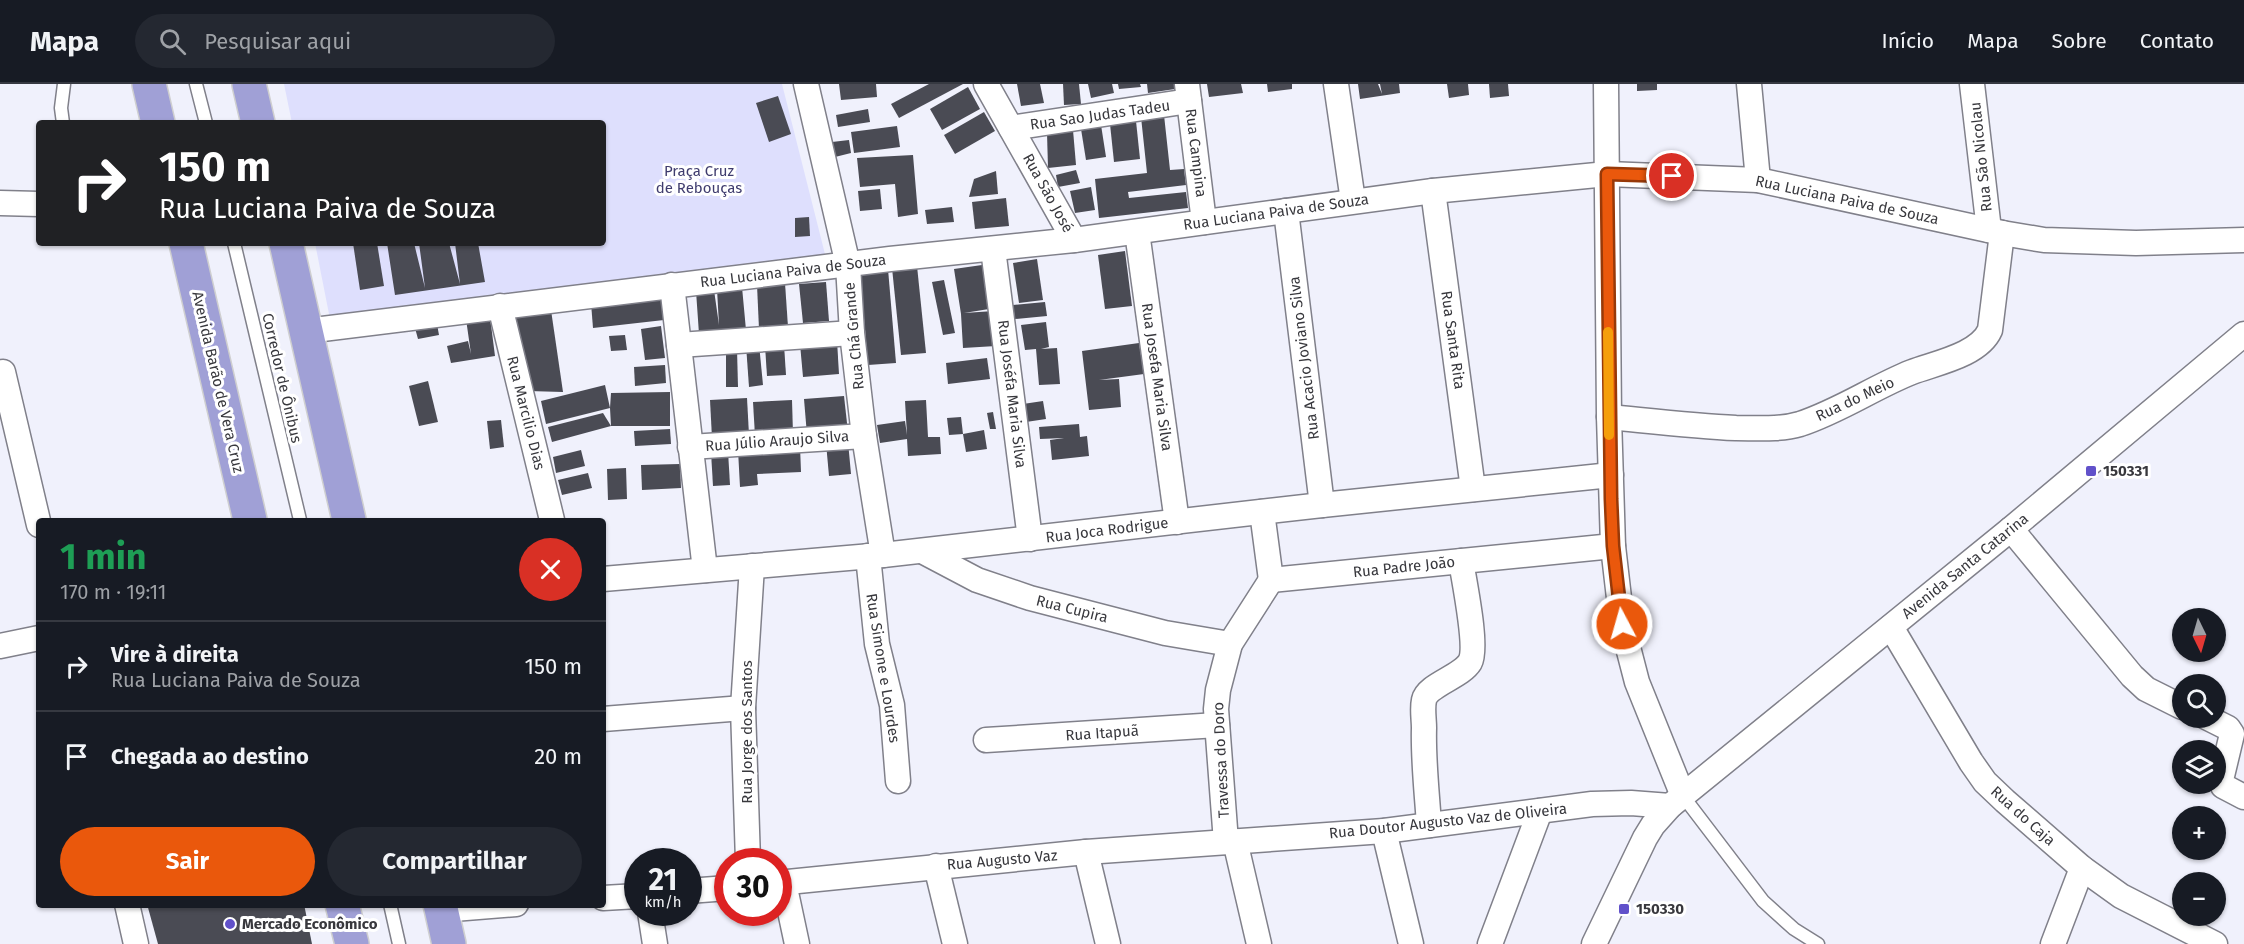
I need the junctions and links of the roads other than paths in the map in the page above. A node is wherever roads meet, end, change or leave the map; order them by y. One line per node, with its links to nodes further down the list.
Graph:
1 (64, 84): 12 (lane)
2 (149, 84): 13 (highway)
3 (196, 84): 14 (lane)
4 (249, 84): 15 (highway)
5 (806, 84): 33 (street, Rua Chá Grande)
6 (986, 84): 16 (street, Rua São José)
7 (1336, 84): 20 (street)
8 (1606, 84): 17 (street)
9 (1749, 84): 18 (street)
10 (1972, 84): 25 (street, Rua São Nicolau)
11 (1188, 93): 16 (street, Rua Sao Judas Tadeu); 24 (street, Rua Campina)
12 (63, 120)
13 (157, 120)
14 (205, 120)
15 (257, 120)
16 (1011, 128): 27 (street, Rua São José)
17 (1607, 174): 18 (street, Rua Luciana Paiva de Souza); 19 (street, Rua Luciana Paiva de Souza); 41 (street)
18 (1758, 180): 25 (street, Rua Luciana Paiva de Souza)
19 (1433, 191): 20 (street, Rua Luciana Paiva de Souza); 45 (street, Rua Santa Rita)
20 (1353, 201): 23 (street, Rua Luciana Paiva de Souza)
21 (0, 203): 22 (street)
22 (36, 204)
23 (1286, 211): 24 (street, Rua Luciana Paiva de Souza); 46 (street, Rua Acacio Joviano Silva)
24 (1204, 222): 26 (street, Rua Luciana Paiva de Souza)
25 (1995, 231): 28 (street, Rua Luciana Paiva de Souza); 41 (street, Rua do Meio)
26 (1137, 232): 27 (street, Rua Luciana Paiva de Souza); 53 (street, Rua Josefa Maria Silva)
27 (1074, 240): 32 (street, Rua Luciana Paiva de Souza)
28 (2244, 240)
29 (187, 246): 49 (highway, Avenida Barão de Vera Cruz)
30 (235, 246): 50 (lane, Corredor de Ônibus)
31 (287, 246): 36 (highway)
32 (993, 249): 33 (street, Rua Luciana Paiva de Souza); 55 (street, Rua Joséfa Maria Silva)
33 (848, 265): 34 (street, Rua Luciana Paiva de Souza); 37 (street, Rua Chá Grande)
34 (672, 285): 35 (street, Rua Luciana Paiva de Souza); 39 (street)
35 (500, 306): 36 (street, Rua Luciana Paiva de Souza); 52 (street, Rua Marcilio Dias)
36 (306, 331): 51 (highway)
37 (852, 333): 39 (street); 42 (street, Rua Chá Grande)
38 (2244, 334): 54 (street, Avenida Santa Catarina)
39 (679, 345): 43 (street)
40 (3, 372): 48 (street)
41 (1609, 417): 44 (street)
42 (864, 436): 43 (street, Rua Júlio Araujo Silva); 58 (street, Rua Chá Grande)
43 (690, 447): 61 (street)
44 (1611, 475): 45 (street, Rua Joca Rodrigue); 56 (street)
45 (1473, 489): 46 (street, Rua Joca Rodrigue)
46 (1322, 506): 47 (street, Rua Joca Rodrigue)
47 (1262, 512): 53 (street, Rua Joca Rodrigue); 63 (street)
48 (37, 518)
49 (250, 518)
50 (300, 518)
51 (349, 518)
52 (552, 518)
53 (1177, 522): 55 (street, Rua Joca Rodrigue)
54 (2011, 529): 64 (street, Avenida Santa Catarina); 68 (street)
55 (1030, 539): 57 (street, Rua Joca Rodrigue)
56 (1613, 546): 59 (street, Rua Padre João); 76 (street)
57 (922, 551): 58 (street, Rua Joca Rodrigue); 66 (street, Rua Cupira)
58 (875, 556): 60 (street, Rua Joca Rodrigue); 74 (street, Rua Simone e Lourdes)
59 (1461, 561): 63 (street, Rua Padre João); 78 (street)
60 (752, 566): 61 (street, Rua Joca Rodrigue); 69 (street, Rua Jorge dos Santos)
61 (705, 570): 62 (street, Rua Joca Rodrigue)
62 (606, 579)
63 (1270, 580): 66 (street)
64 (1891, 627): 76 (street, Avenida Santa Catarina); 84 (street, Rua do Caja)
65 (36, 639): 67 (street)
66 (1230, 644): 71 (street, Travessa do Doro)
67 (0, 646)
68 (2172, 702)
69 (744, 708): 70 (street); 81 (street, Rua Jorge dos Santos)
70 (606, 719)
71 (1217, 725): 73 (street, Rua Itapuã); 80 (street, Travessa do Doro)
72 (2226, 727): 75 (street)
73 (986, 740)
74 (898, 781)
75 (2244, 798)
76 (1676, 801): 77 (street, Rua Doutor Augusto Vaz de Oliveira); 94 (street, Avenida Santa Catarina); 106 (lane)
77 (1540, 811): 78 (street, Rua Doutor Augusto Vaz de Oliveira); 105 (street)
78 (1429, 825): 79 (street, Rua Doutor Augusto Vaz de Oliveira)
79 (1384, 831): 80 (street, Rua Doutor Augusto Vaz de Oliveira); 104 (street)
80 (1231, 841): 82 (street, Rua Augusto Vaz); 103 (street, Travessa do Doro)
81 (748, 848)
82 (1086, 852): 83 (street, Rua Augusto Vaz); 102 (street)
83 (936, 866): 85 (street, Rua Augusto Vaz); 101 (street)
84 (2082, 868): 107 (street); 108 (street, Rua do Caja)
85 (792, 882)
86 (624, 897): 87 (street)
87 (606, 898)
88 (128, 908): 95 (street)
89 (343, 908): 96 (highway)
90 (391, 908): 97 (lane)
91 (440, 908): 98 (highway)
92 (792, 925): 100 (street)
93 (652, 926): 99 (street)
94 (1598, 943)
95 (136, 944)
96 (352, 944)
97 (399, 944)
98 (449, 944)
99 (655, 944)
100 (797, 944)
101 (955, 944)
102 (1108, 944)
103 (1259, 944)
104 (1411, 944)
105 (1490, 944)
106 (1818, 944)
107 (2053, 944)
108 (2214, 944)

